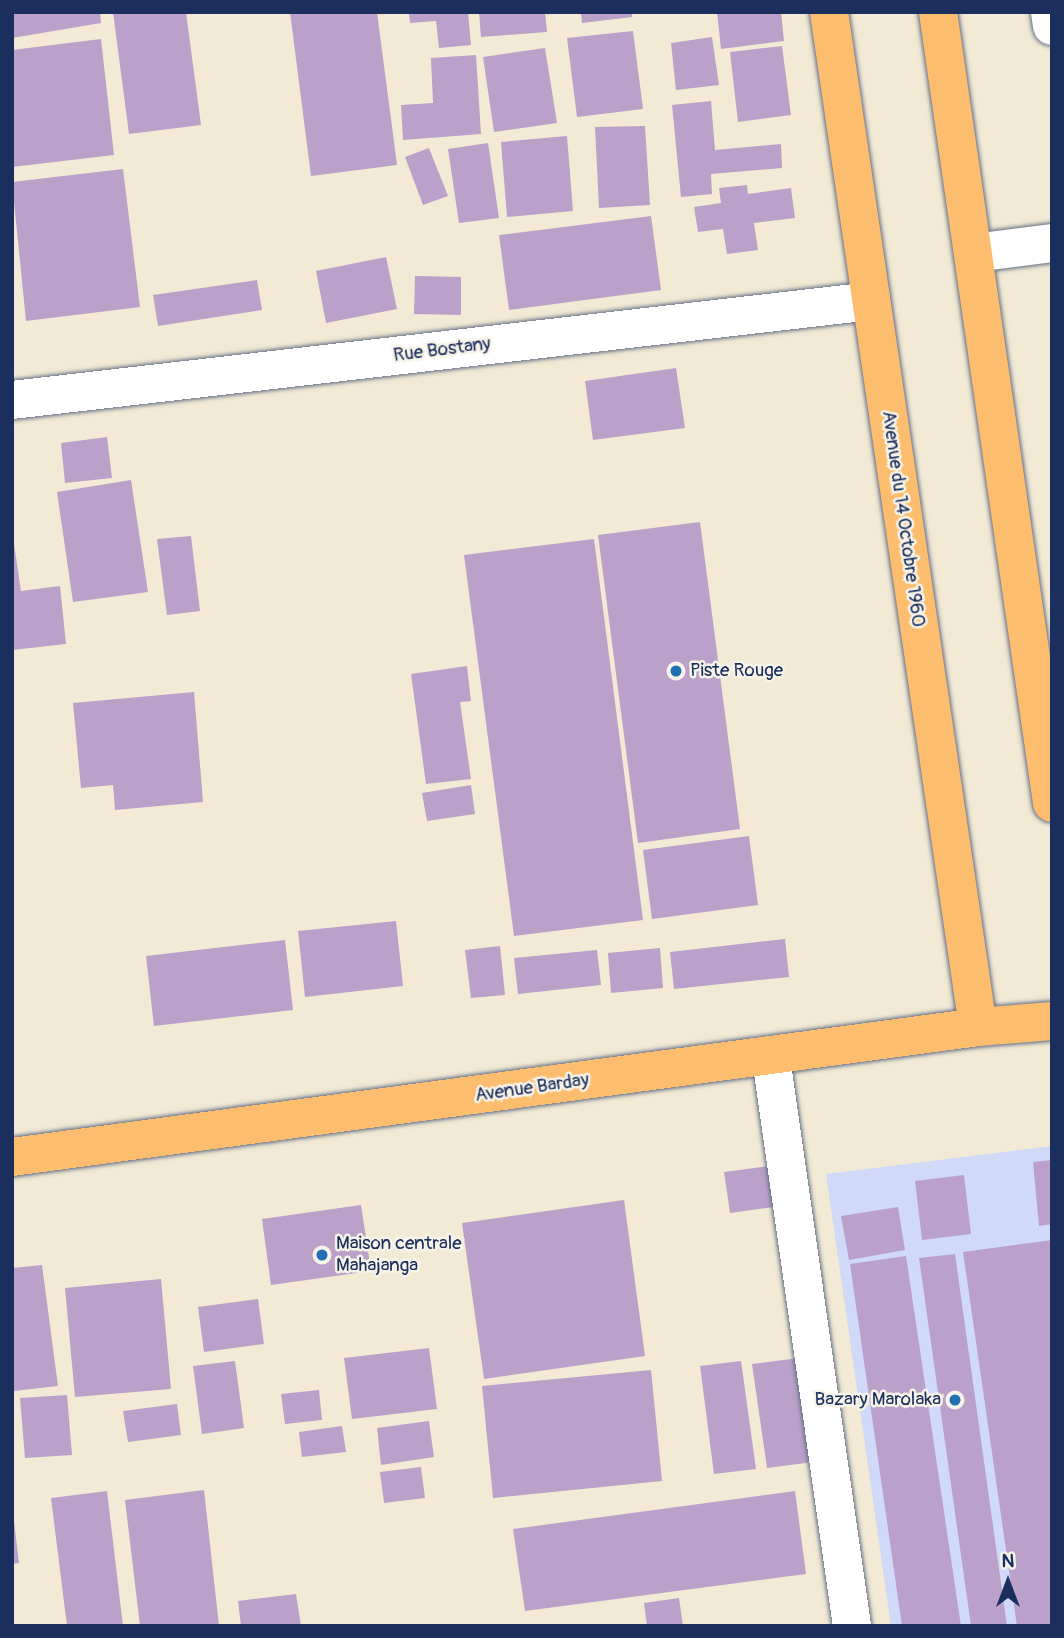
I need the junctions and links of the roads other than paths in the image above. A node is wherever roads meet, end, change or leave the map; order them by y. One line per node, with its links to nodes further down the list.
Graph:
1 (829, 12): 7 (main road, Avenue du 14 Octobre 1960)
2 (938, 12): 6 (main road)
3 (1050, 12): 4 (street)
4 (1052, 26)
5 (1052, 243): 6 (street)
6 (974, 253): 9 (main road)
7 (872, 301): 8 (street, Rue Bostany); 11 (main road, Avenue du 14 Octobre 1960)
8 (12, 400)
9 (1052, 803)
10 (1052, 1021): 11 (main road, Avenue Barday)
11 (978, 1027): 12 (main road, Avenue Barday)
12 (771, 1058): 13 (main road, Avenue Barday); 14 (street)
13 (12, 1157)
14 (852, 1626)

